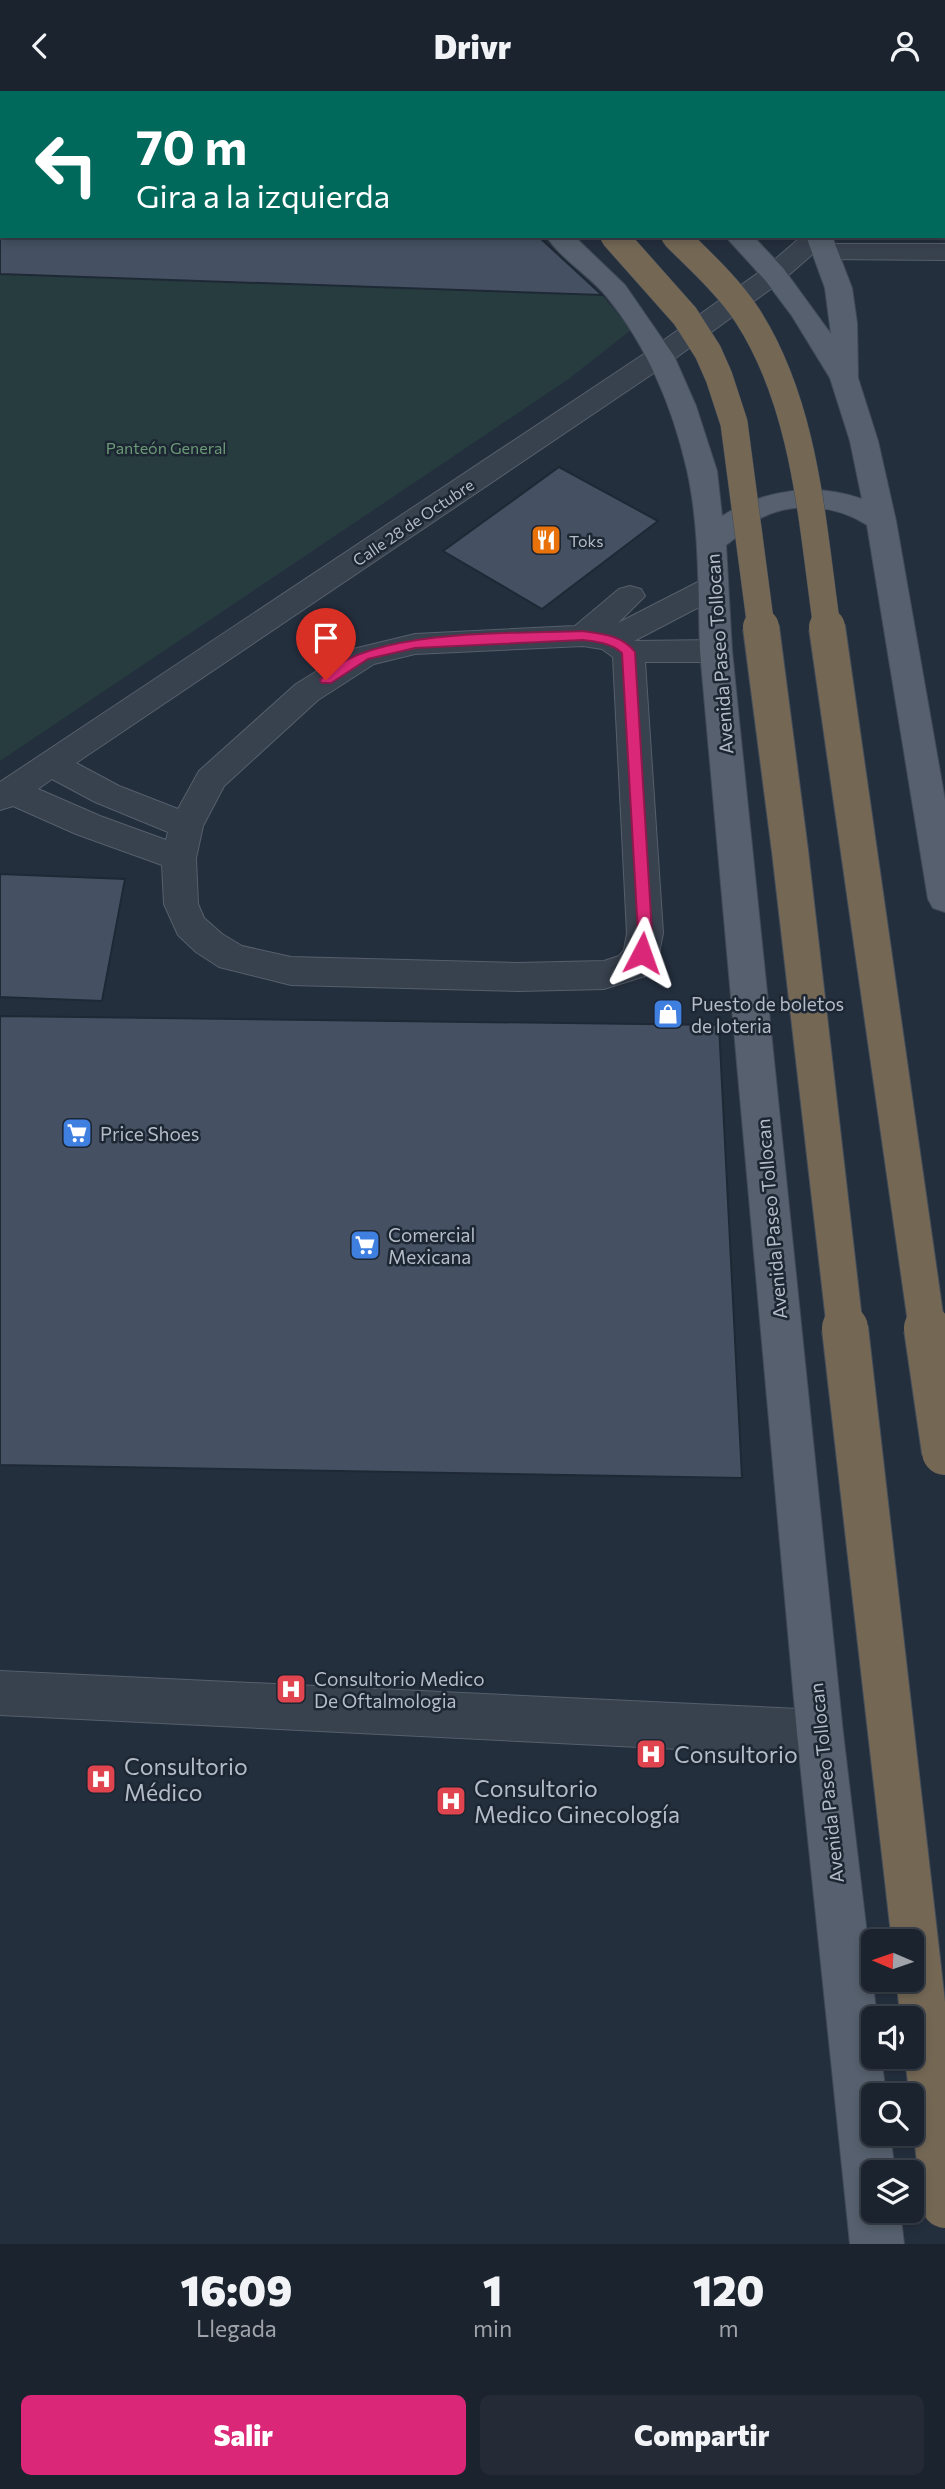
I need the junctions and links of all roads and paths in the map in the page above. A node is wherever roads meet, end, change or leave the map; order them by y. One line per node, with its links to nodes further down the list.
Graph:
1 (561, 238): 8 (main road, Avenida Paseo Tollocan)
2 (616, 238): 23 (highway, Avenida Paseo Tollocan, bridge)
3 (677, 238): 20 (highway, bridge)
4 (740, 238): 7 (main road)
5 (822, 241): 6 (street); 7 (street, Calle 28 de Octubre); 9 (main road)
6 (945, 252)
7 (774, 274): 8 (street, Calle 28 de Octubre); 9 (main road)
8 (660, 356): 11 (main road, Avenida Paseo Tollocan); 16 (street, Calle 28 de Octubre)
9 (844, 378): 10 (main road)
10 (881, 521): 11 (main road); 19 (main road)
11 (711, 547): 12 (main road, Avenida Paseo Tollocan)
12 (711, 587): 14 (street); 15 (main road, Avenida Paseo Tollocan)
13 (630, 596): 14 (street)
14 (607, 642): 15 (street); 18 (street); 18 (street)
15 (716, 651): 22 (main road, Avenida Paseo Tollocan)
16 (51, 764): 17 (street, Calle 28 de Octubre); 18 (street)
17 (5, 795): 18 (street)
18 (183, 842)
19 (945, 899)
20 (945, 1452)
21 (0, 1693): 22 (street)
22 (820, 1733): 24 (main road, Avenida Paseo Tollocan)
23 (945, 2205)
24 (877, 2244)

